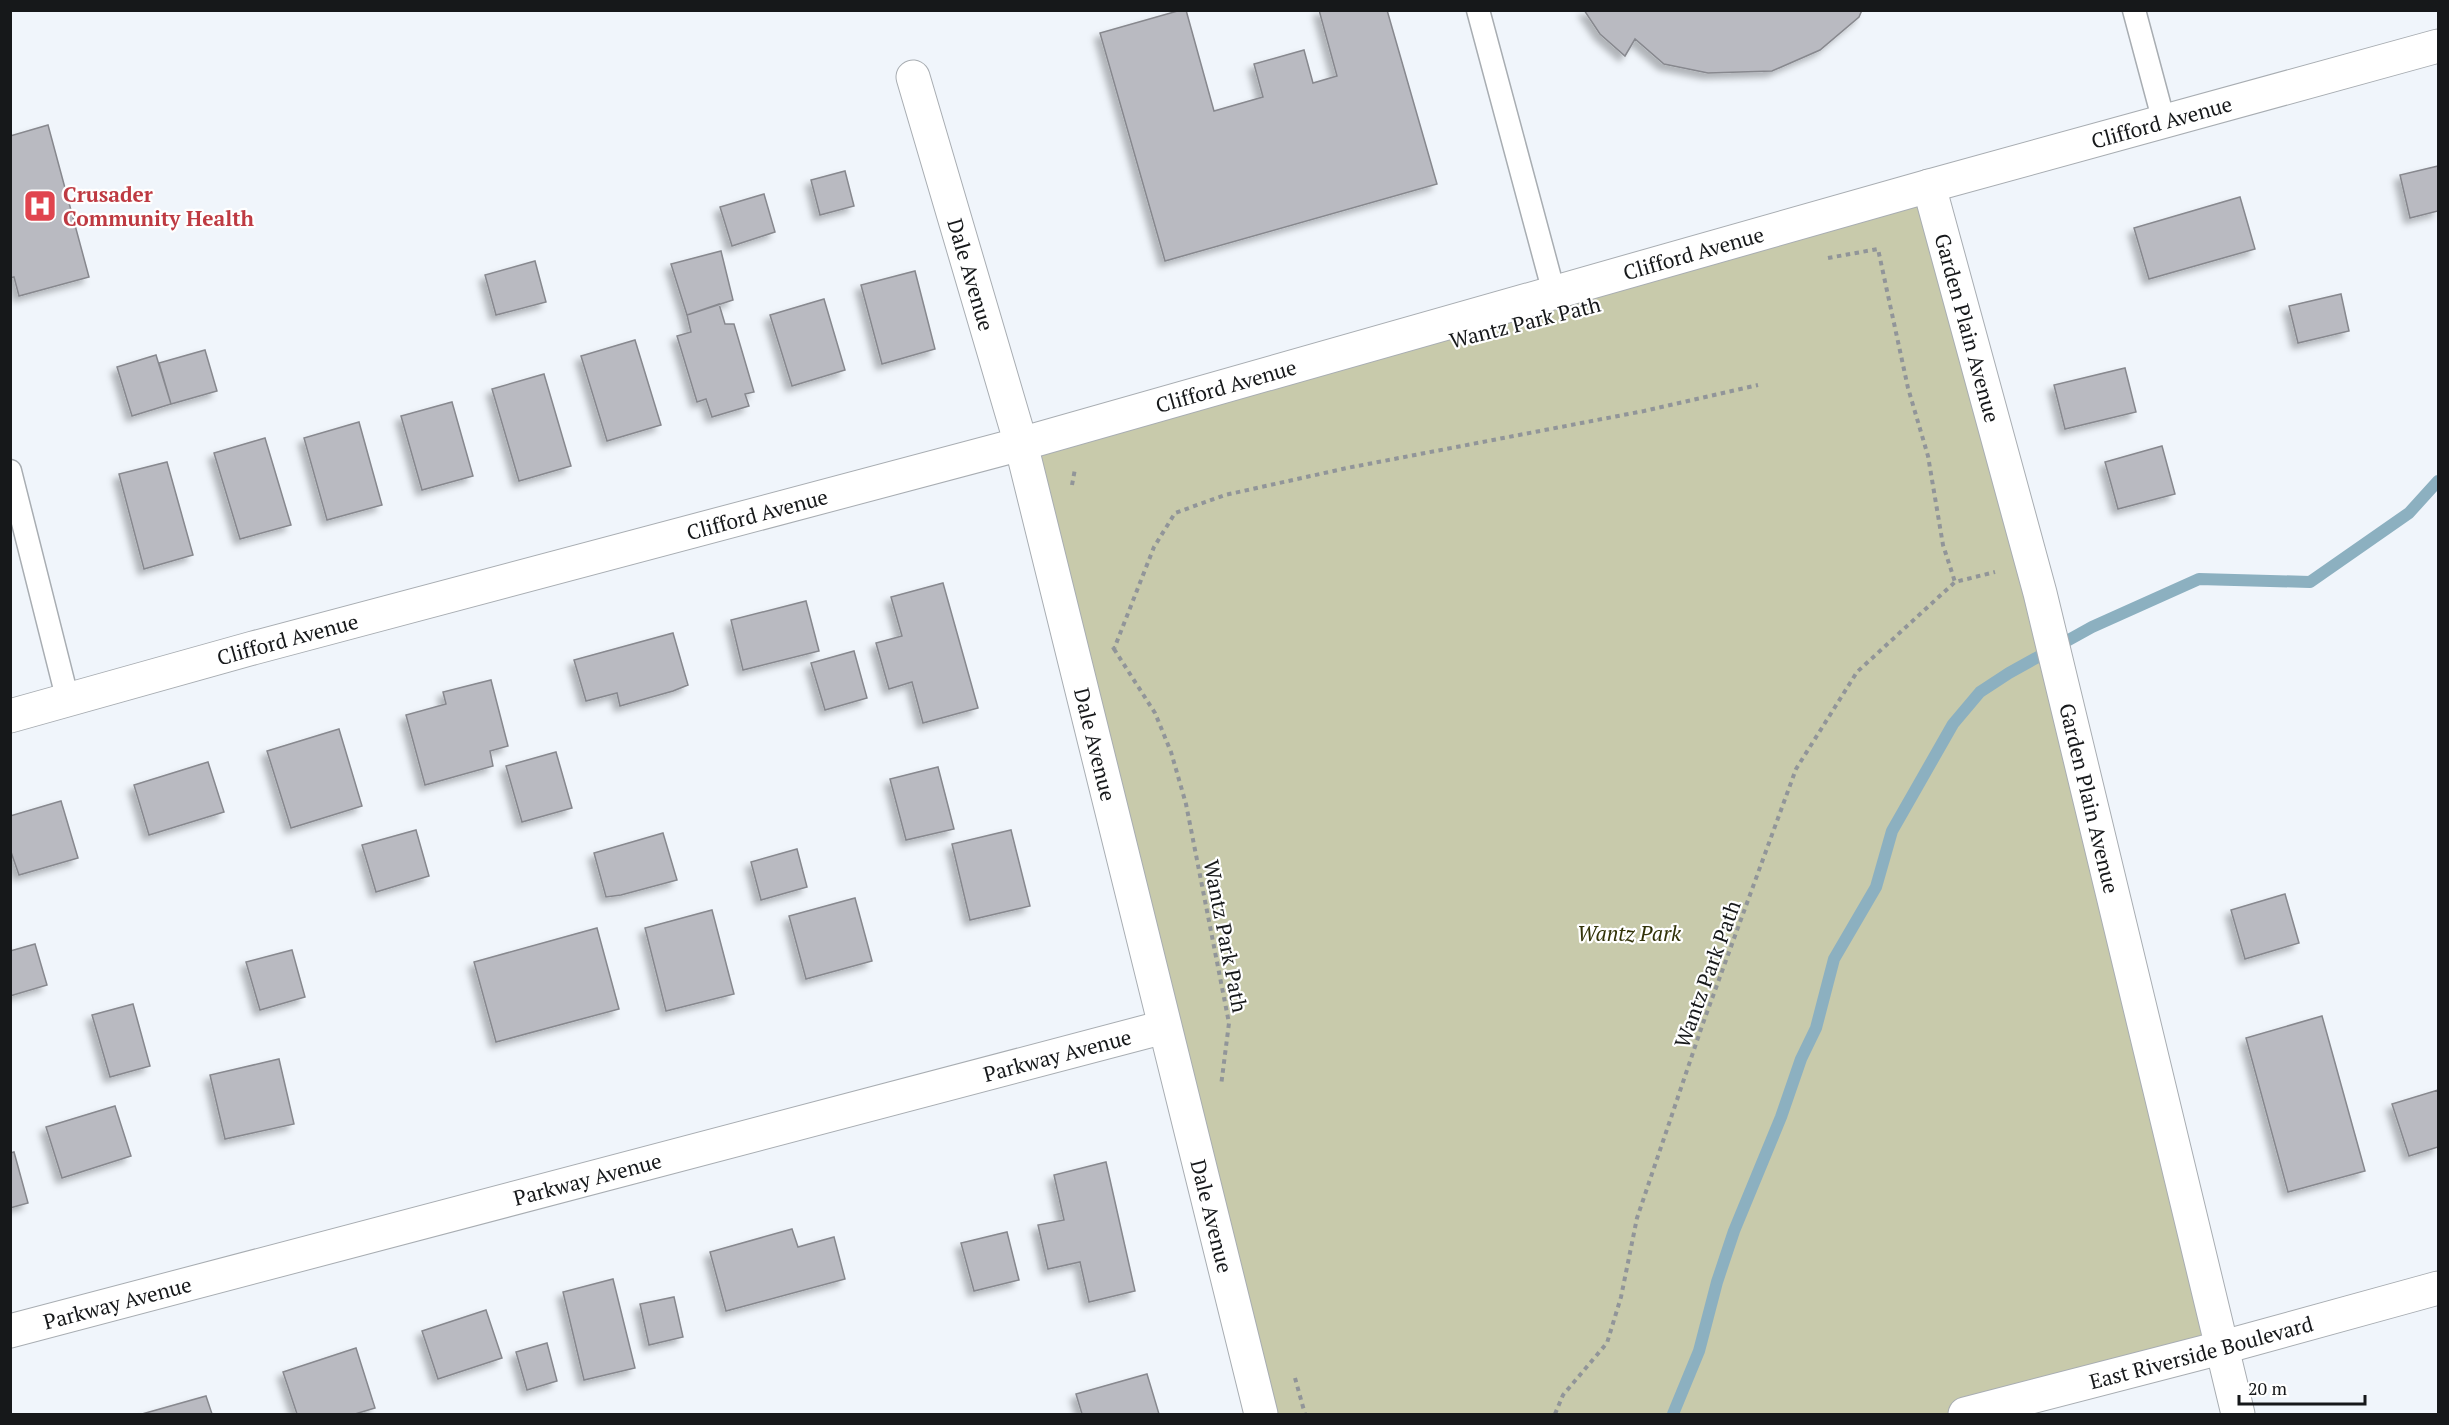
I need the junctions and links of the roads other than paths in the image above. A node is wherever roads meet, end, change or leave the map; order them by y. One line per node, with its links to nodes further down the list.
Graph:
1 (1478, 10): 7 (lane)
2 (2134, 10): 5 (lane)
3 (2439, 46): 5 (street, Clifford Avenue)
4 (913, 77): 8 (street, Dale Avenue)
5 (2164, 122): 6 (street, Clifford Avenue)
6 (1929, 186): 7 (street, Clifford Avenue); 15 (street, Garden Plain Avenue)
7 (1554, 293): 8 (street, Clifford Avenue)
8 (1021, 444): 10 (street, Clifford Avenue); 12 (street, Dale Avenue)
9 (10, 471): 10 (lane)
10 (68, 701): 11 (street, Clifford Avenue)
11 (10, 716)
12 (1164, 1027): 14 (street, Parkway Avenue); 16 (street, Dale Avenue)
13 (2439, 1288): 15 (street, East Riverside Boulevard)
14 (10, 1331)
15 (2220, 1348): 17 (street, East Riverside Boulevard); 18 (street, Garden Plain Avenue)
16 (1261, 1414)
17 (1965, 1414)
18 (2238, 1414)

